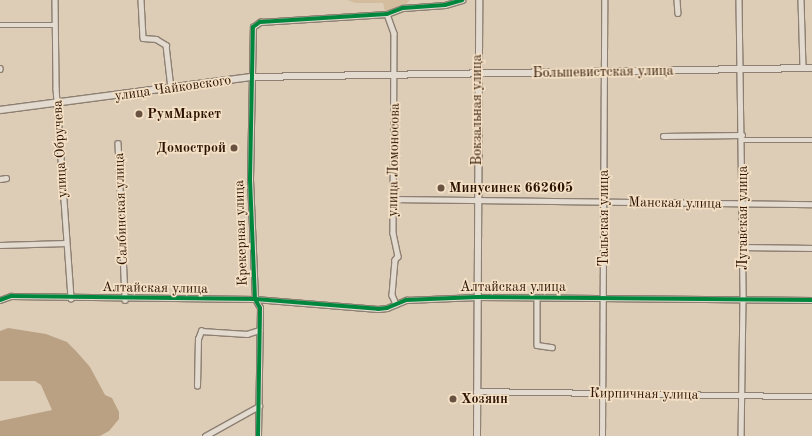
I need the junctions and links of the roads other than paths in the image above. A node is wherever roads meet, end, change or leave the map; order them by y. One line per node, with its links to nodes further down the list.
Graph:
1 (55, 0): 12 (street, улица Обручева)
2 (141, 0): 20 (street)
3 (462, 0): 10 (street)
4 (479, 0): 17 (street, Вокзальная улица)
5 (604, 0): 16 (street, Тальская улица)
6 (677, 0): 9 (street)
7 (739, 0): 15 (street, Лугавская улица)
8 (801, 0): 13 (street)
9 (678, 13)
10 (387, 14): 18 (street, улица Ломоносова); 19 (street, Крекерная улица)
11 (0, 25): 12 (street)
12 (54, 25): 21 (street, улица Обручева)
13 (803, 68): 14 (main road, Большевистская улица); 15 (main road, Большевистская улица)
14 (812, 68)
15 (741, 70): 16 (main road, Большевистская улица); 24 (street, Лугавская улица)
16 (603, 72): 17 (main road, Большевистская улица); 31 (street, Тальская улица)
17 (477, 74): 18 (main road, Большевистская улица); 30 (street, Вокзальная улица)
18 (395, 75): 19 (main road, улица Чайковского); 29 (street, улица Ломоносова)
19 (252, 77): 20 (main road, улица Чайковского); 45 (street, Крекерная улица)
20 (171, 88): 21 (main road, улица Чайковского)
21 (58, 103): 22 (main road, улица Чайковского); 34 (street, улица Обручева)
22 (0, 110)
23 (663, 136): 24 (street)
24 (742, 137): 25 (street); 32 (street, Лугавская улица)
25 (812, 140)
26 (118, 143): 44 (street, Салбинская улица)
27 (6, 178): 28 (street)
28 (0, 179)
29 (394, 199): 30 (street, Манская улица); 47 (street, улица Ломоносова)
30 (477, 200): 31 (street, Манская улица); 38 (street, Вокзальная улица)
31 (604, 202): 32 (street, Манская улица); 41 (street, Тальская улица)
32 (742, 204): 33 (street, Манская улица); 36 (street, Лугавская улица)
33 (812, 204)
34 (66, 243): 35 (street); 39 (street, улица Обручева)
35 (0, 245)
36 (742, 247): 37 (street); 42 (street, Лугавская улица)
37 (812, 248)
38 (477, 297): 40 (street, Алтайская улица); 47 (street, Алтайская улица); 51 (street, Вокзальная улица)
39 (71, 298): 43 (street, Алтайская улица); 44 (street, Алтайская улица)
40 (537, 298): 41 (street, Алтайская улица); 49 (street)
41 (604, 298): 42 (street, Алтайская улица); 52 (street, Тальская улица)
42 (743, 298): 46 (street, Алтайская улица); 53 (street, Лугавская улица)
43 (0, 300)
44 (125, 300): 45 (street, Алтайская улица)
45 (255, 300): 47 (street, Алтайская улица); 48 (street, Крекерная улица)
46 (812, 300)
47 (396, 304)
48 (259, 330): 50 (street); 55 (street, Крекерная улица)
49 (552, 347)
50 (197, 386)
51 (476, 391): 52 (street, Кирпичная улица); 58 (street, Вокзальная улица)
52 (602, 393): 53 (street, Кирпичная улица); 59 (street, Тальская улица)
53 (742, 395): 54 (street, Кирпичная улица); 60 (street, Лугавская улица)
54 (812, 396)
55 (259, 406): 56 (street); 57 (street, Крекерная улица)
56 (205, 436)
57 (258, 436)
58 (477, 436)
59 (602, 436)
60 (741, 436)

